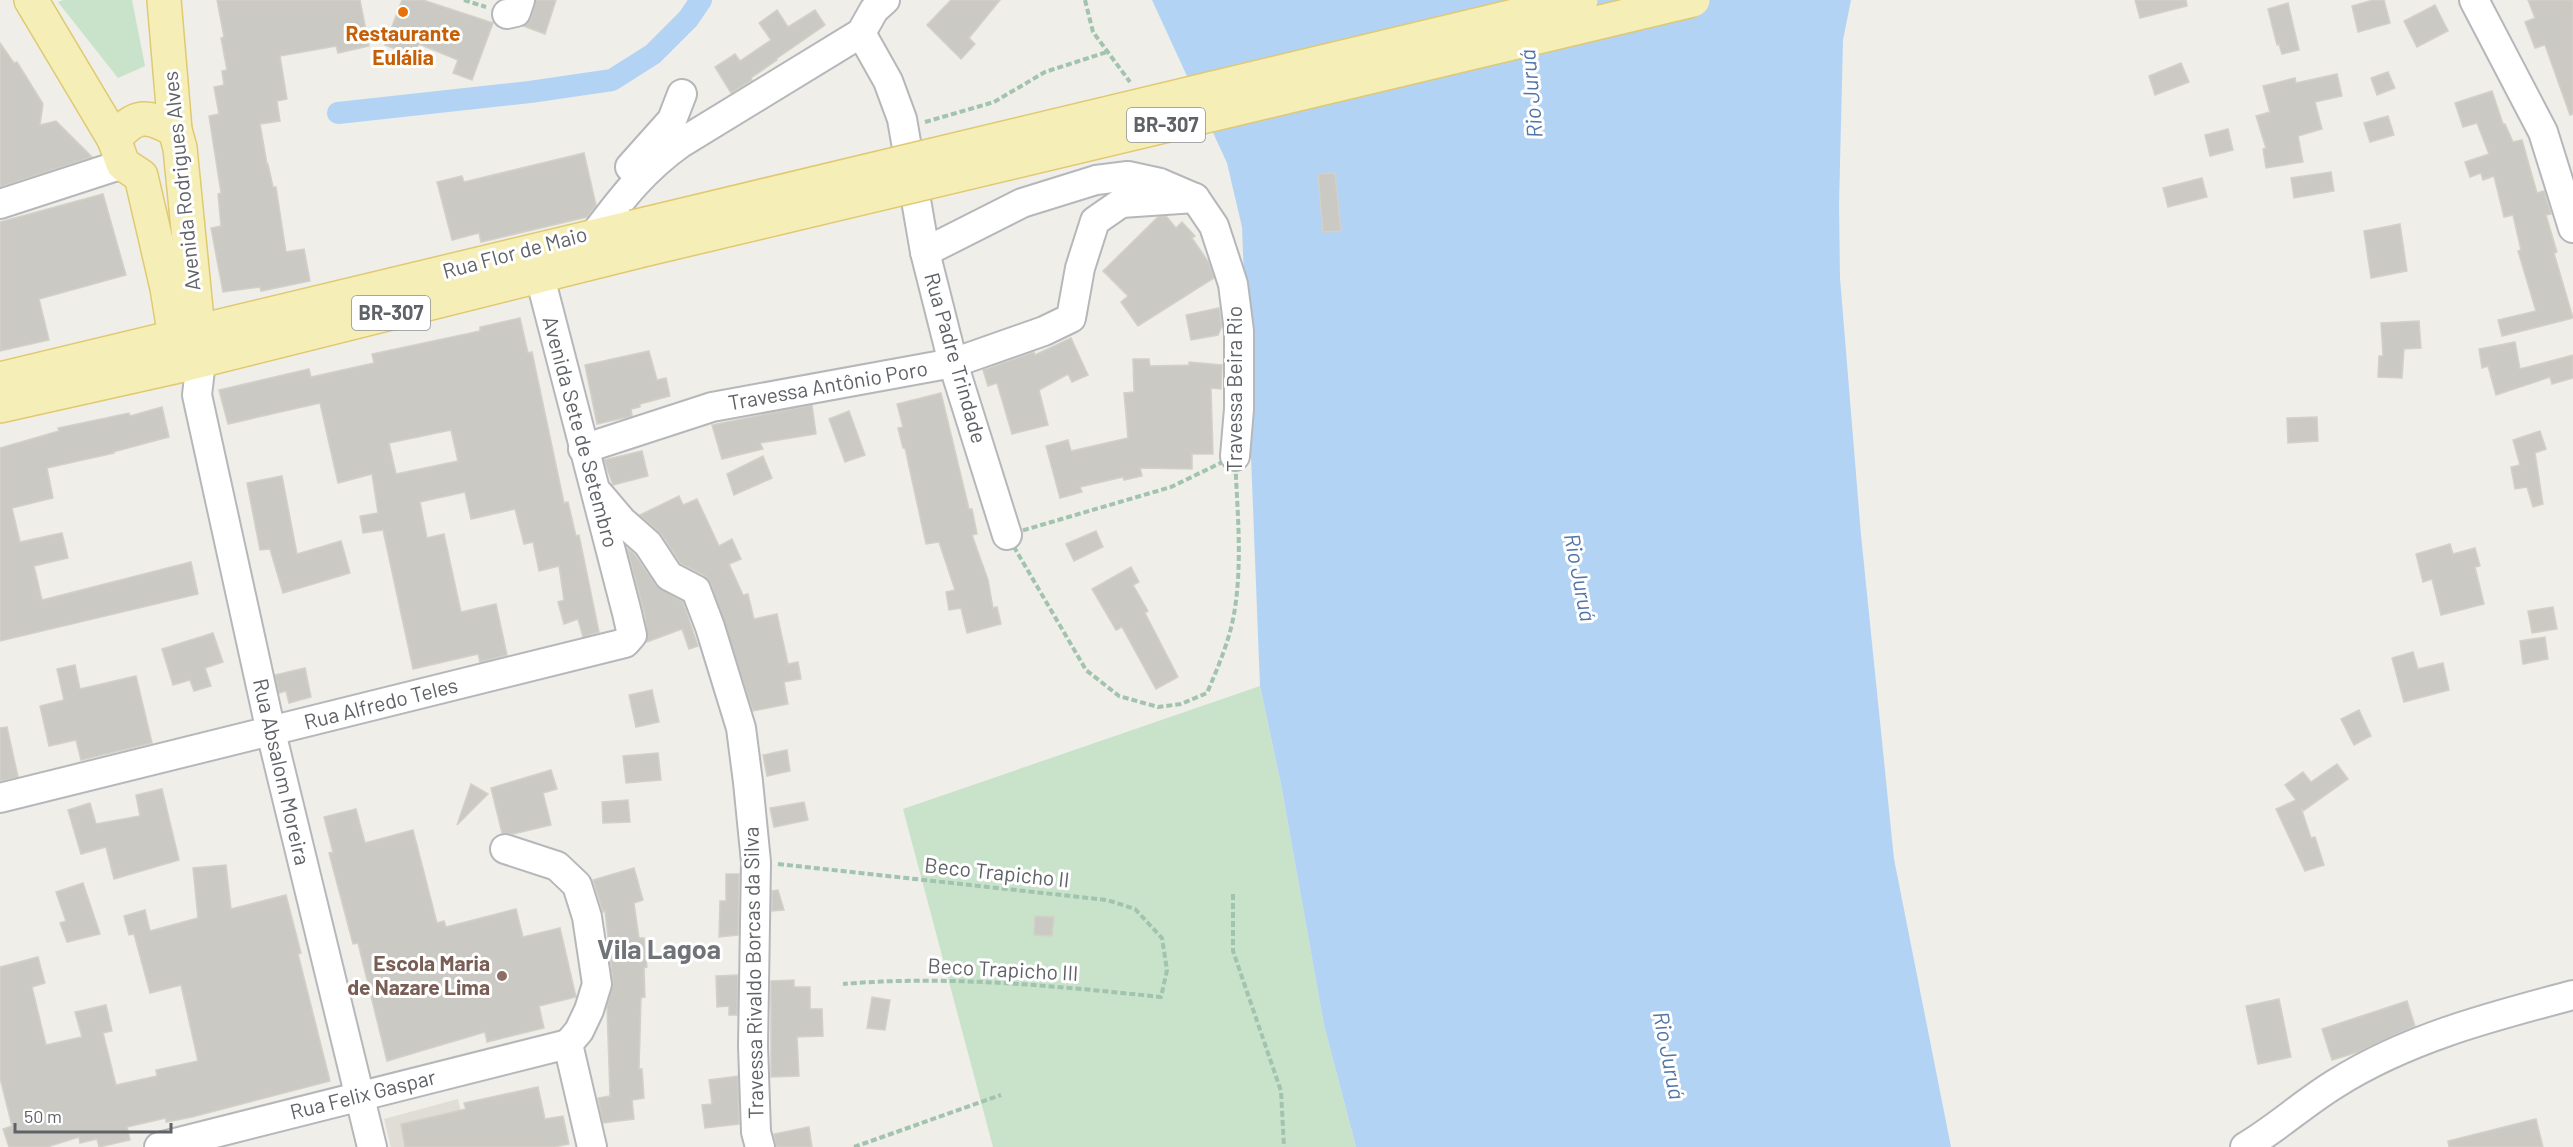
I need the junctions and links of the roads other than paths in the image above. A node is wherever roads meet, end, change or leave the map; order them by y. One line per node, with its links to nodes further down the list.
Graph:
1 (31, 0): 10 (main road, Avenida Rodrigues Alves)
2 (164, 0): 9 (main road, Avenida Rodrigues Alves)
3 (885, 0): 7 (street, Rua Flor de Maio)
4 (1581, 0): 14 (main road, BR-307, bridge)
5 (1693, 0): 14 (main road, BR-307, bridge)
6 (2474, 0): 13 (street)
7 (861, 33): 14 (street, Rua Flor de Maio); 15 (street, Rua Padre Trindade)
8 (682, 93): 14 (street)
9 (177, 139): 10 (main road); 10 (main road); 17 (main road, Avenida Rodrigues Alves)
10 (126, 160): 12 (street); 17 (main road, Avenida Rodrigues Alves)
11 (1195, 198): 15 (street); 18 (street, Travessa Antônio Poro); 22 (street, Travessa Beira Rio)
12 (0, 204)
13 (2573, 228)
14 (616, 237): 16 (main road, Rua Flor de Maio / BR-307)
15 (925, 252): 18 (street, Rua Padre Trindade)
16 (537, 263): 17 (main road, Rua Flor de Maio / BR-307); 21 (street, Avenida Sete de Setembro)
17 (188, 348): 19 (main road); 20 (main road); 26 (street, Rua Absalom Moreira)
18 (953, 363): 21 (street, Travessa Antônio Poro); 24 (street, Rua Padre Trindade)
19 (0, 379)
20 (0, 406)
21 (583, 449): 23 (street, Avenida Sete de Setembro)
22 (1235, 456)
23 (596, 490): 25 (street, Avenida Sete de Setembro); 35 (street, Travessa Rivaldo Borcas da Silva)
24 (1007, 535)
25 (627, 613): 26 (street, Rua Alfredo Teles)
26 (271, 732): 27 (street, Rua Alfredo Teles); 31 (street, Rua Absalom Moreira)
27 (0, 798)
28 (505, 849): 30 (street)
29 (2573, 995): 36 (street)
30 (568, 1044): 31 (street, Rua Felix Gaspar); 34 (street)
31 (359, 1095): 32 (street, Rua Felix Gaspar); 33 (street, Rua Absalom Moreira)
32 (159, 1147)
33 (372, 1147)
34 (592, 1147)
35 (760, 1147)
36 (2246, 1147)

